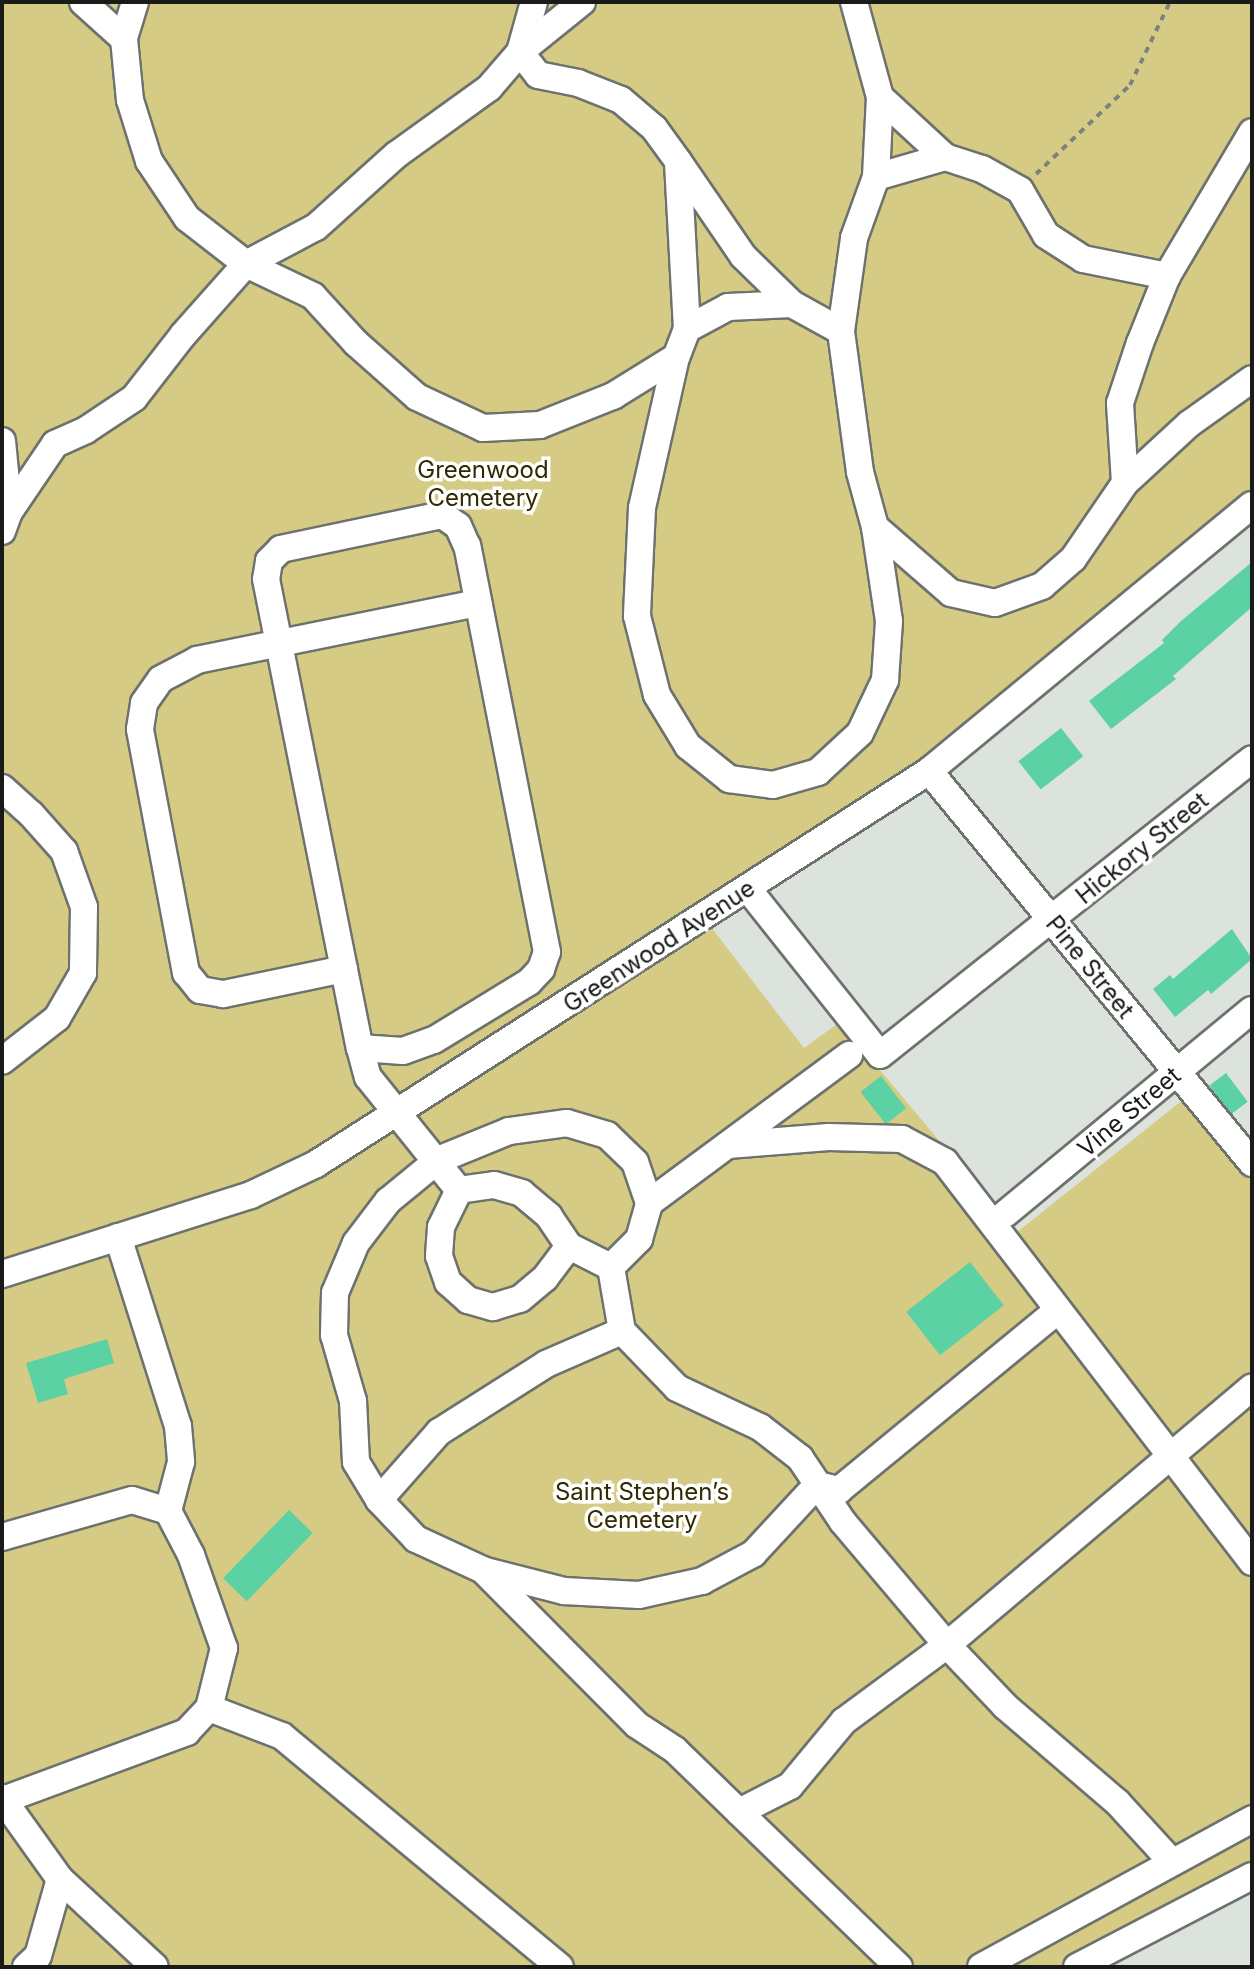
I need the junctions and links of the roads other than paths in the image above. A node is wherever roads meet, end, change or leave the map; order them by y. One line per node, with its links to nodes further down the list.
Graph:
1 (83, 2): 6 (street)
2 (135, 2): 6 (street)
3 (534, 2): 7 (street)
4 (582, 2): 7 (street)
5 (854, 2): 8 (street)
6 (124, 39): 13 (street)
7 (520, 52): 11 (street); 13 (street)
8 (880, 97): 10 (street); 12 (street)
9 (1252, 132): 14 (street)
10 (945, 157): 12 (street); 14 (street)
11 (678, 161): 15 (street); 16 (street)
12 (876, 177): 17 (street)
13 (246, 264): 18 (street); 23 (street)
14 (1167, 276): 21 (street)
15 (792, 304): 16 (street); 17 (street)
16 (687, 329): 18 (street)
17 (841, 331): 24 (street)
18 (676, 357): 24 (street)
19 (1252, 379): 21 (street)
20 (2, 441): 23 (street)
21 (1125, 483): 24 (street)
22 (1250, 511): 28 (street, Greenwood Avenue)
23 (6, 521)
24 (875, 527)
25 (478, 603): 26 (street); 26 (street); 34 (street)
26 (279, 643): 32 (street); 32 (street)
27 (1252, 759): 31 (street, Hickory Street)
28 (929, 771): 30 (street, Greenwood Avenue); 31 (street, Pine Street)
29 (2, 788): 36 (street)
30 (748, 889): 31 (street, Hickory Street); 38 (street, Greenwood Avenue)
31 (1052, 920): 37 (street, Pine Street)
32 (344, 969): 34 (street)
33 (1252, 1010): 37 (street, Vine Street)
34 (360, 1048): 38 (street)
35 (849, 1055): 39 (street)
36 (2, 1061)
37 (1177, 1072): 41 (street, Pine Street); 44 (street, Vine Street)
38 (397, 1113): 40 (street); 45 (street, Greenwood Avenue)
39 (728, 1145): 43 (street); 49 (street)
40 (438, 1160): 42 (street); 43 (street); 54 (street)
41 (1252, 1163)
42 (459, 1190): 46 (street); 46 (street)
43 (649, 1203): 47 (street)
44 (1005, 1214)
45 (118, 1237): 48 (street, Greenwood Avenue); 55 (street)
46 (569, 1246): 47 (street)
47 (611, 1267): 50 (street)
48 (2, 1274)
49 (1058, 1310): 52 (street); 53 (street)
50 (622, 1331): 53 (street); 54 (street)
51 (1252, 1387): 52 (street)
52 (1171, 1456): 57 (street); 59 (street)
53 (817, 1485): 58 (street); 59 (street)
54 (379, 1500): 58 (street)
55 (168, 1511): 56 (street); 60 (street)
56 (2, 1537)
57 (1252, 1562)
58 (483, 1570): 62 (street)
59 (947, 1645): 62 (street); 64 (street)
60 (209, 1708): 61 (street); 69 (street)
61 (2, 1799): 66 (street)
62 (739, 1812): 70 (street)
63 (1252, 1819): 64 (street)
64 (1172, 1862): 71 (street)
65 (1252, 1876): 72 (street)
66 (60, 1879): 67 (street); 68 (street)
67 (26, 1967)
68 (155, 1967)
69 (560, 1967)
70 (899, 1967)
71 (981, 1967)
72 (1077, 1967)

